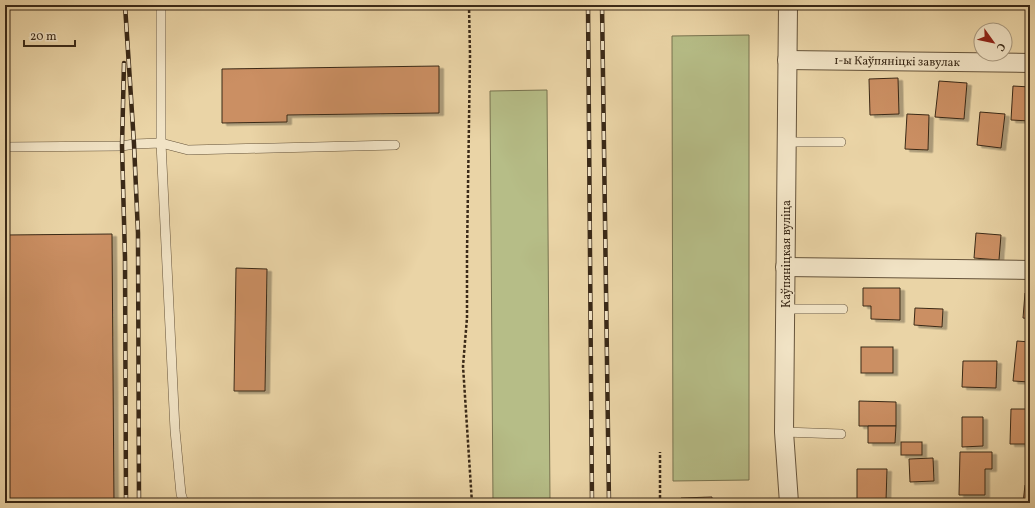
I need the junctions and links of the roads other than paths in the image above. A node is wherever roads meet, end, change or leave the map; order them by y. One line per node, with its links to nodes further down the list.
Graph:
1 (161, 5): 7 (lane)
2 (788, 5): 3 (street, Каўпяніцкая вуліца)
3 (787, 60): 4 (street, 1-ы Каўпяніцкі завулак); 5 (street, Каўпяніцкая вуліца)
4 (1030, 63)
5 (787, 142): 6 (lane); 10 (street, Каўпяніцкая вуліца)
6 (841, 142)
7 (161, 143): 8 (lane); 9 (lane); 16 (lane)
8 (395, 146)
9 (5, 147)
10 (785, 267): 11 (street); 12 (street, Каўпяніцкая вуліца)
11 (1030, 270)
12 (785, 309): 13 (lane); 14 (street, Каўпяніцкая вуліца)
13 (843, 310)
14 (784, 432): 15 (lane); 17 (street, Каўпяніцкая вуліца)
15 (841, 434)
16 (184, 503)
17 (789, 503)

